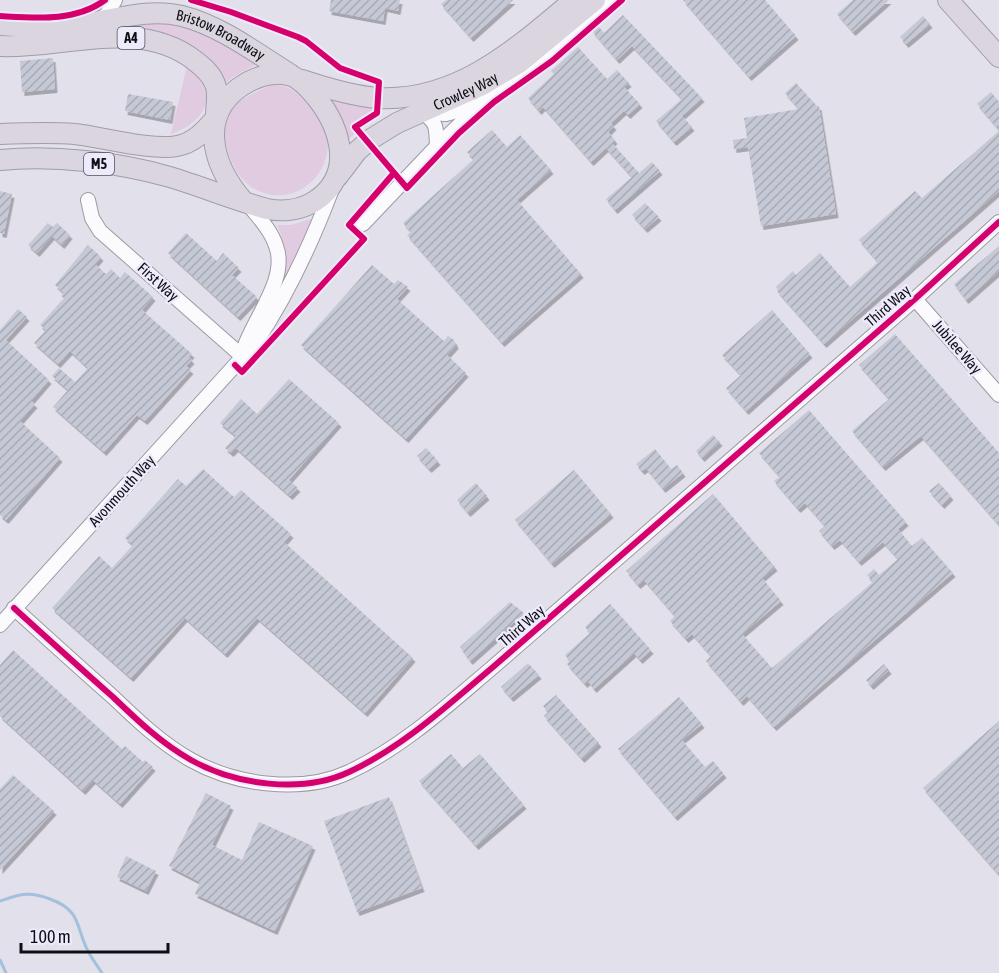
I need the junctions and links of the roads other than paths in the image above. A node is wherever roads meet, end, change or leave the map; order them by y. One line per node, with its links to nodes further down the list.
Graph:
1 (115, 0): 7 (street)
2 (574, 0): 11 (highway, Crowley Way / A4)
3 (595, 0): 13 (highway, Crowley Way)
4 (612, 0): 12 (street)
5 (948, 0): 10 (highway)
6 (130, 7): 7 (highway, Bristow Broadway / A4); 11 (highway, Bristow Broadway / A4)
7 (97, 21): 8 (highway, Bristow Broadway / A4)
8 (0, 25)
9 (0, 46): 14 (highway, Bristow Broadway / A4)
10 (999, 57)
11 (295, 78): 14 (highway); 18 (highway)
12 (480, 105): 13 (street); 16 (street)
13 (423, 113): 16 (street); 18 (highway, Crowley Way)
14 (215, 118): 15 (highway, M5); 20 (highway)
15 (0, 134)
16 (437, 146): 22 (street)
17 (0, 160): 20 (highway, M5)
18 (335, 181): 20 (highway); 24 (street, Avonmouth Way)
19 (88, 200): 24 (street, First Way)
20 (246, 202): 24 (street, Avonmouth Way)
21 (999, 222): 23 (street, Third Way)
22 (363, 224)
23 (915, 299): 25 (street, Jubilee Way); 26 (street, Third Way)
24 (242, 356): 26 (street, Avonmouth Way)
25 (999, 395)
26 (15, 608): 27 (street, Avonmouth Way)
27 (0, 625)

